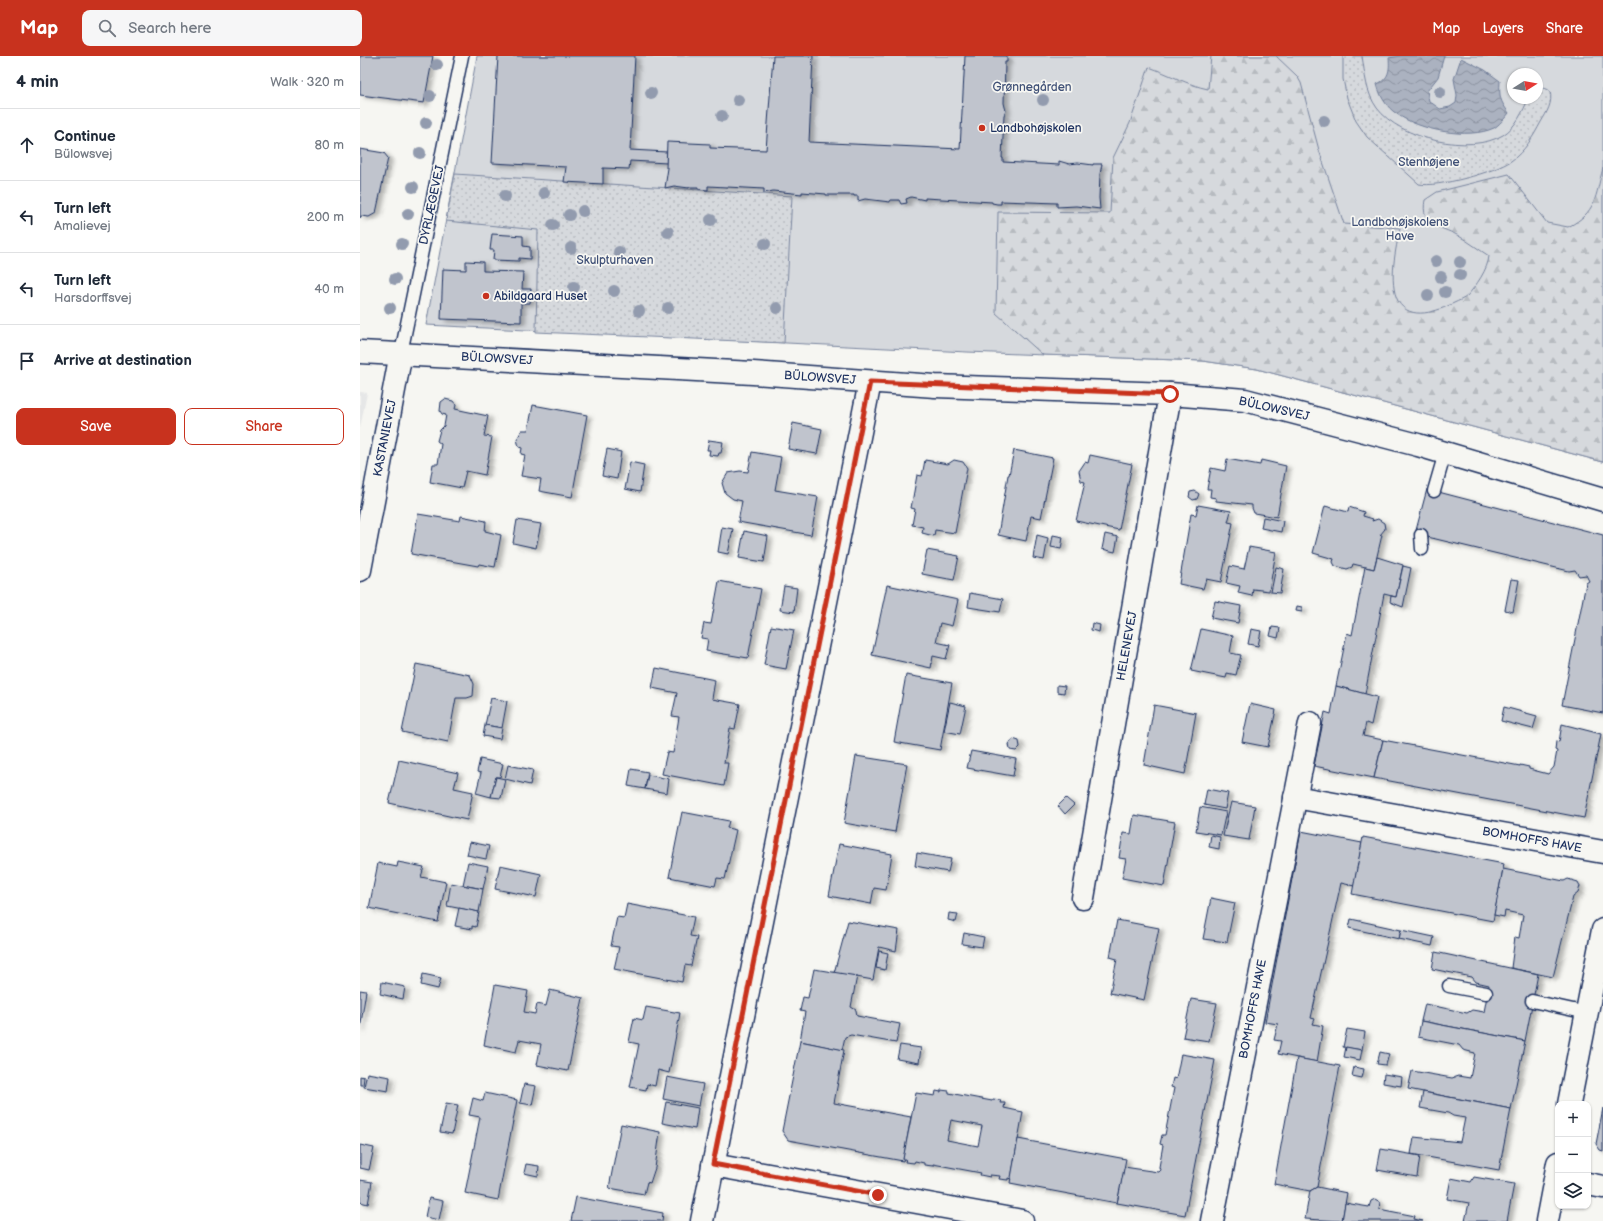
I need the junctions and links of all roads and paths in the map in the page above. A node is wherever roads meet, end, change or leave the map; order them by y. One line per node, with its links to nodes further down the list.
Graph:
1 (462, 56): 3 (lane, DYRLÆGEVEJ)
2 (360, 352): 3 (street, BÜLOWSVEJ)
3 (401, 353): 4 (street, BÜLOWSVEJ); 11 (street, KASTANIEVEJ)
4 (870, 382): 5 (street, BÜLOWSVEJ); 22 (street)
5 (1170, 394): 6 (street, BÜLOWSVEJ); 15 (street, HELENEVEJ)
6 (1445, 452): 7 (lane); 8 (street, BÜLOWSVEJ)
7 (1434, 491)
8 (1603, 500)
9 (1421, 535): 10 (lane)
10 (1422, 549)
11 (360, 570)
12 (1310, 723): 13 (street, BOMHOFFS HAVE)
13 (1295, 797): 14 (street, BOMHOFFS HAVE); 28 (street, BOMHOFFS HAVE)
14 (1603, 852)
15 (1084, 898)
16 (1603, 930): 20 (street)
17 (1449, 986): 18 (lane)
18 (1486, 992)
19 (1532, 1001): 20 (lane)
20 (1587, 1013): 21 (street)
21 (1570, 1101)
22 (713, 1164): 26 (street); 27 (street)
23 (1555, 1183): 29 (street)
24 (1591, 1185): 25 (street)
25 (1603, 1187)
26 (702, 1221)
27 (1022, 1221)
28 (1212, 1221)
29 (1547, 1221)

